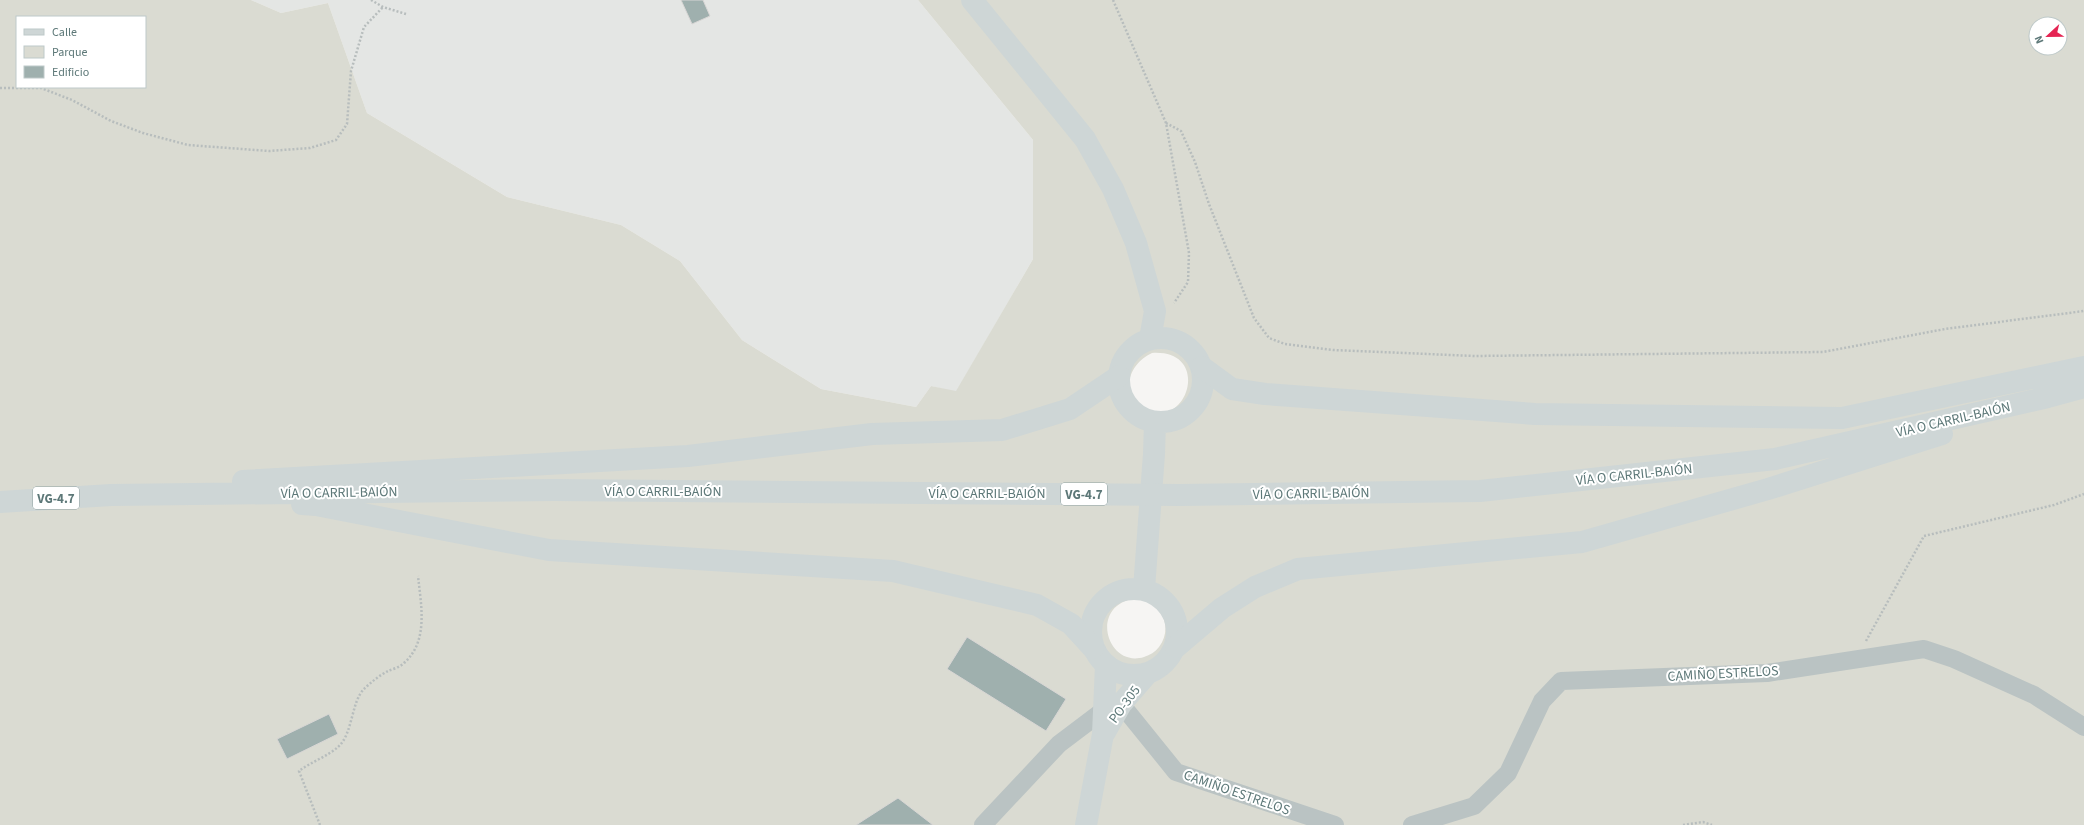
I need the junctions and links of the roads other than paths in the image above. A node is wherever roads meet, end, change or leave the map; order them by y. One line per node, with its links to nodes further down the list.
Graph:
1 (972, 0): 2 (main road)
2 (1150, 339): 3 (main road); 5 (main road)
3 (1202, 367): 4 (main road); 8 (main road)
4 (2084, 367)
5 (1119, 376): 8 (main road); 9 (main road)
6 (2084, 386): 7 (main road, VÍA O CARRIL-BAIÓN / VG-4.7)
7 (2048, 397): 9 (main road, VÍA O CARRIL-BAIÓN / VG-4.7); 12 (main road)
8 (1155, 422): 11 (main road)
9 (111, 495): 10 (main road, VÍA O CARRIL-BAIÓN / VG-4.7); 13 (main road)
10 (0, 502)
11 (1144, 589): 12 (main road, PO-305); 13 (main road, PO-305)
12 (1176, 646): 14 (main road, PO-305)
13 (1100, 657): 14 (main road, PO-305); 15 (main road, PO-305)
14 (1147, 674): 15 (main road, PO-305)
15 (1112, 707): 17 (street); 18 (main road, PO-305 / PO-305); 19 (street, CAMIÑO ESTRELOS)
16 (2084, 727): 20 (street, CAMIÑO ESTRELOS)
17 (983, 825)
18 (1086, 825)
19 (1335, 825)
20 (1412, 825)

